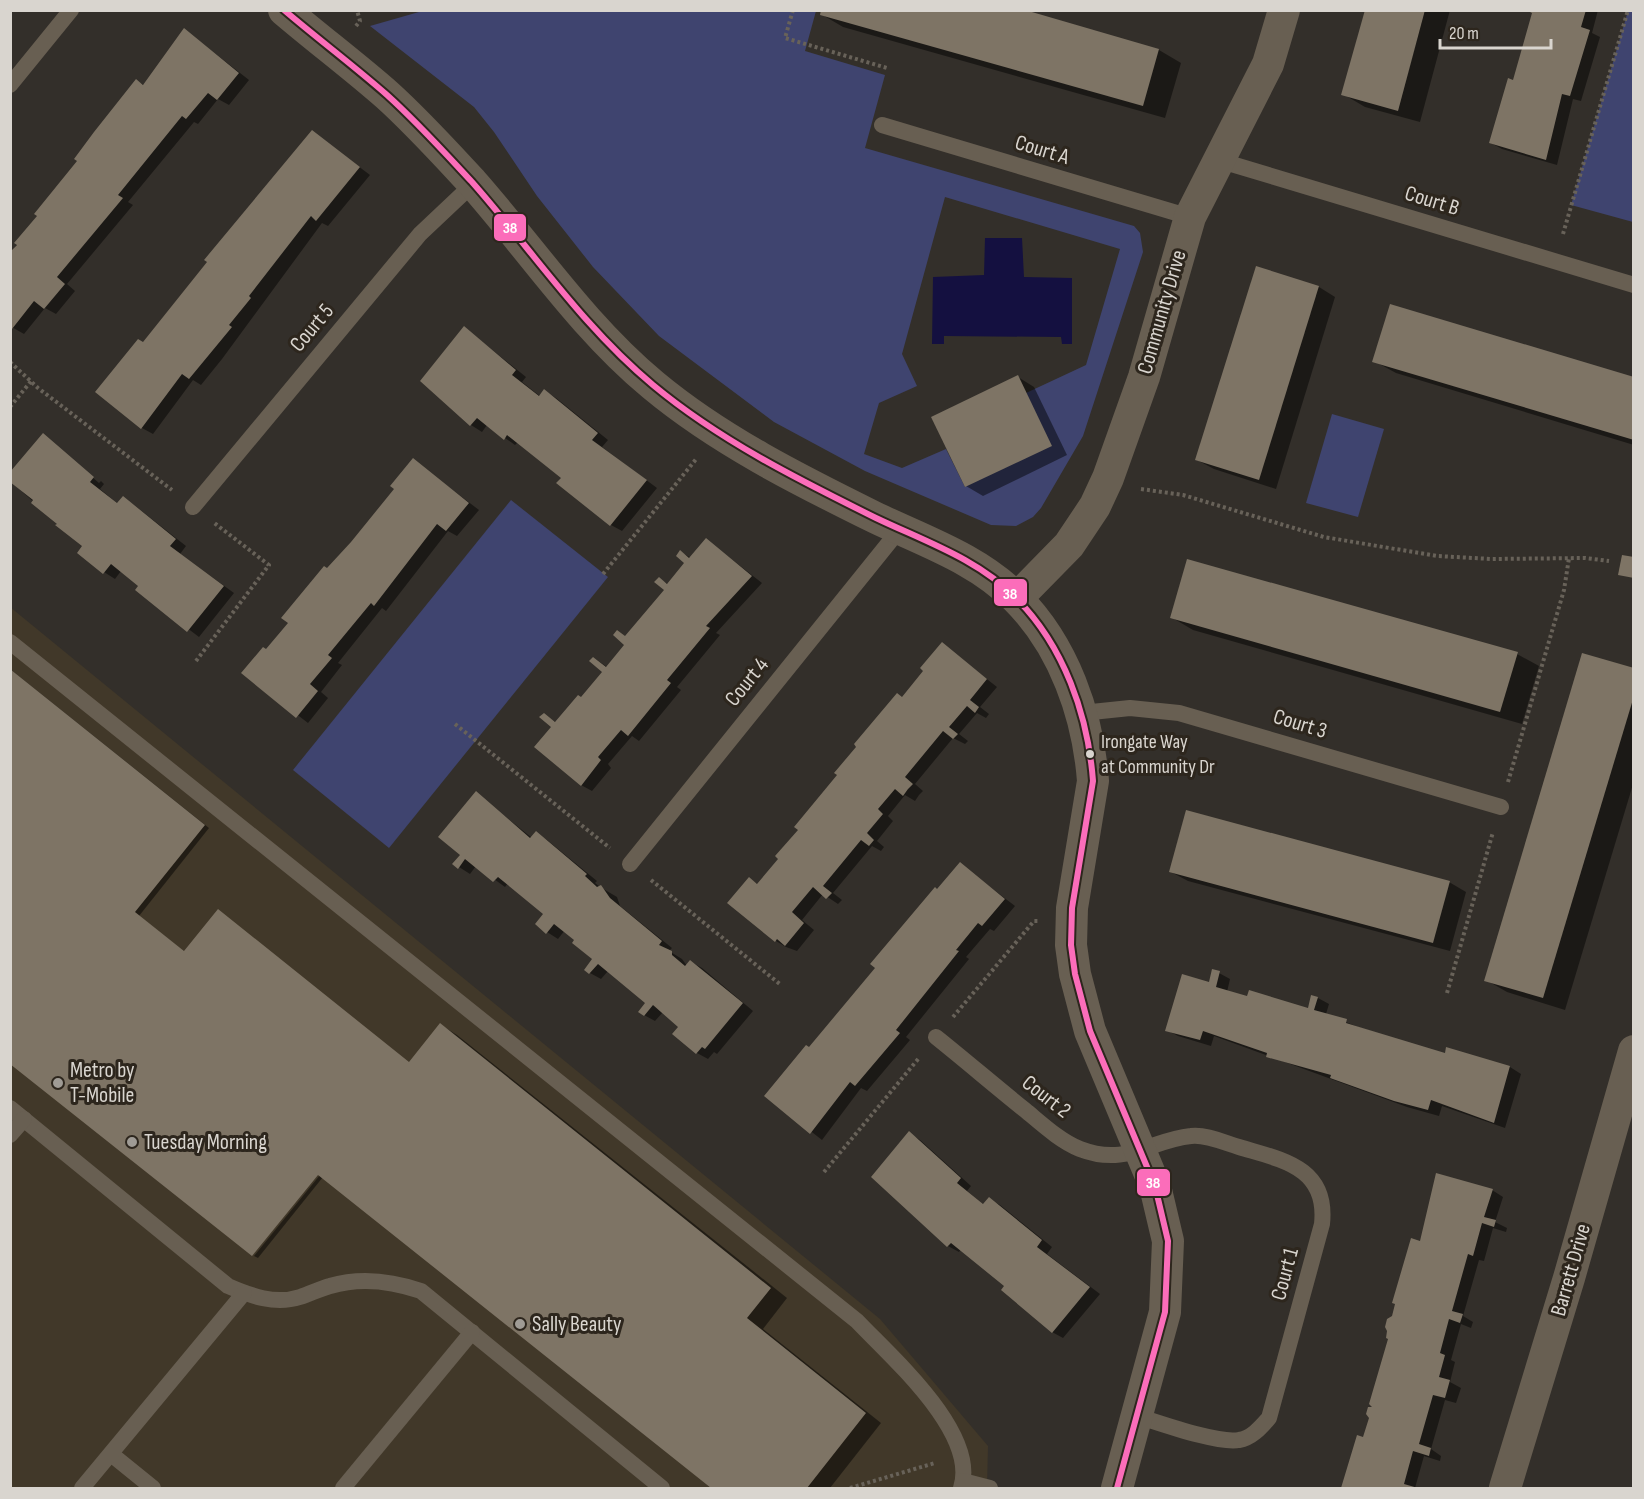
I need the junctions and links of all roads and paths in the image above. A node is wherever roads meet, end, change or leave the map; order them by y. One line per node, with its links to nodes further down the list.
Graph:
1 (71, 10): 7 (lane)
2 (284, 10): 10 (street)
3 (793, 10): 6 (path)
4 (1284, 10): 9 (street, Community Drive)
5 (1628, 10): 12 (path)
6 (887, 68)
7 (10, 85)
8 (882, 125): 11 (lane, Court A)
9 (1218, 160): 11 (street, Community Drive); 12 (lane, Court B)
10 (473, 184): 16 (street); 18 (lane, Court 5)
11 (1190, 217): 17 (street, Community Drive)
12 (1555, 261): 13 (lane, Court B)
13 (1634, 285)
14 (32, 380): 15 (path)
15 (10, 407)
16 (718, 432): 19 (street); 22 (path)
17 (1108, 478): 20 (path); 23 (street, Community Drive)
18 (193, 507)
19 (900, 529): 23 (street); 27 (lane, Court 4)
20 (1569, 558): 21 (path); 26 (path)
21 (1609, 561)
22 (603, 574)
23 (1017, 598): 25 (street)
24 (10, 642): 39 (lane)
25 (1082, 713): 26 (lane, Court 3); 34 (street)
26 (1501, 807): 28 (path)
27 (630, 864)
28 (1447, 993)
29 (936, 1037): 34 (lane, Court 2)
30 (1634, 1051): 48 (street, Barrett Drive)
31 (10, 1108): 32 (lane)
32 (24, 1119): 33 (lane); 35 (lane)
33 (10, 1135)
34 (1143, 1151): 37 (street); 37 (lane, Court 1)
35 (244, 1293): 36 (lane); 38 (lane)
36 (472, 1332): 43 (lane); 44 (lane)
37 (1137, 1416): 47 (street)
38 (111, 1454): 41 (lane); 42 (lane)
39 (962, 1455): 40 (lane); 45 (path)
40 (962, 1485): 46 (lane)
41 (81, 1488)
42 (153, 1488)
43 (343, 1488)
44 (662, 1488)
45 (850, 1488)
46 (990, 1488)
47 (1117, 1488)
48 (1505, 1488)

